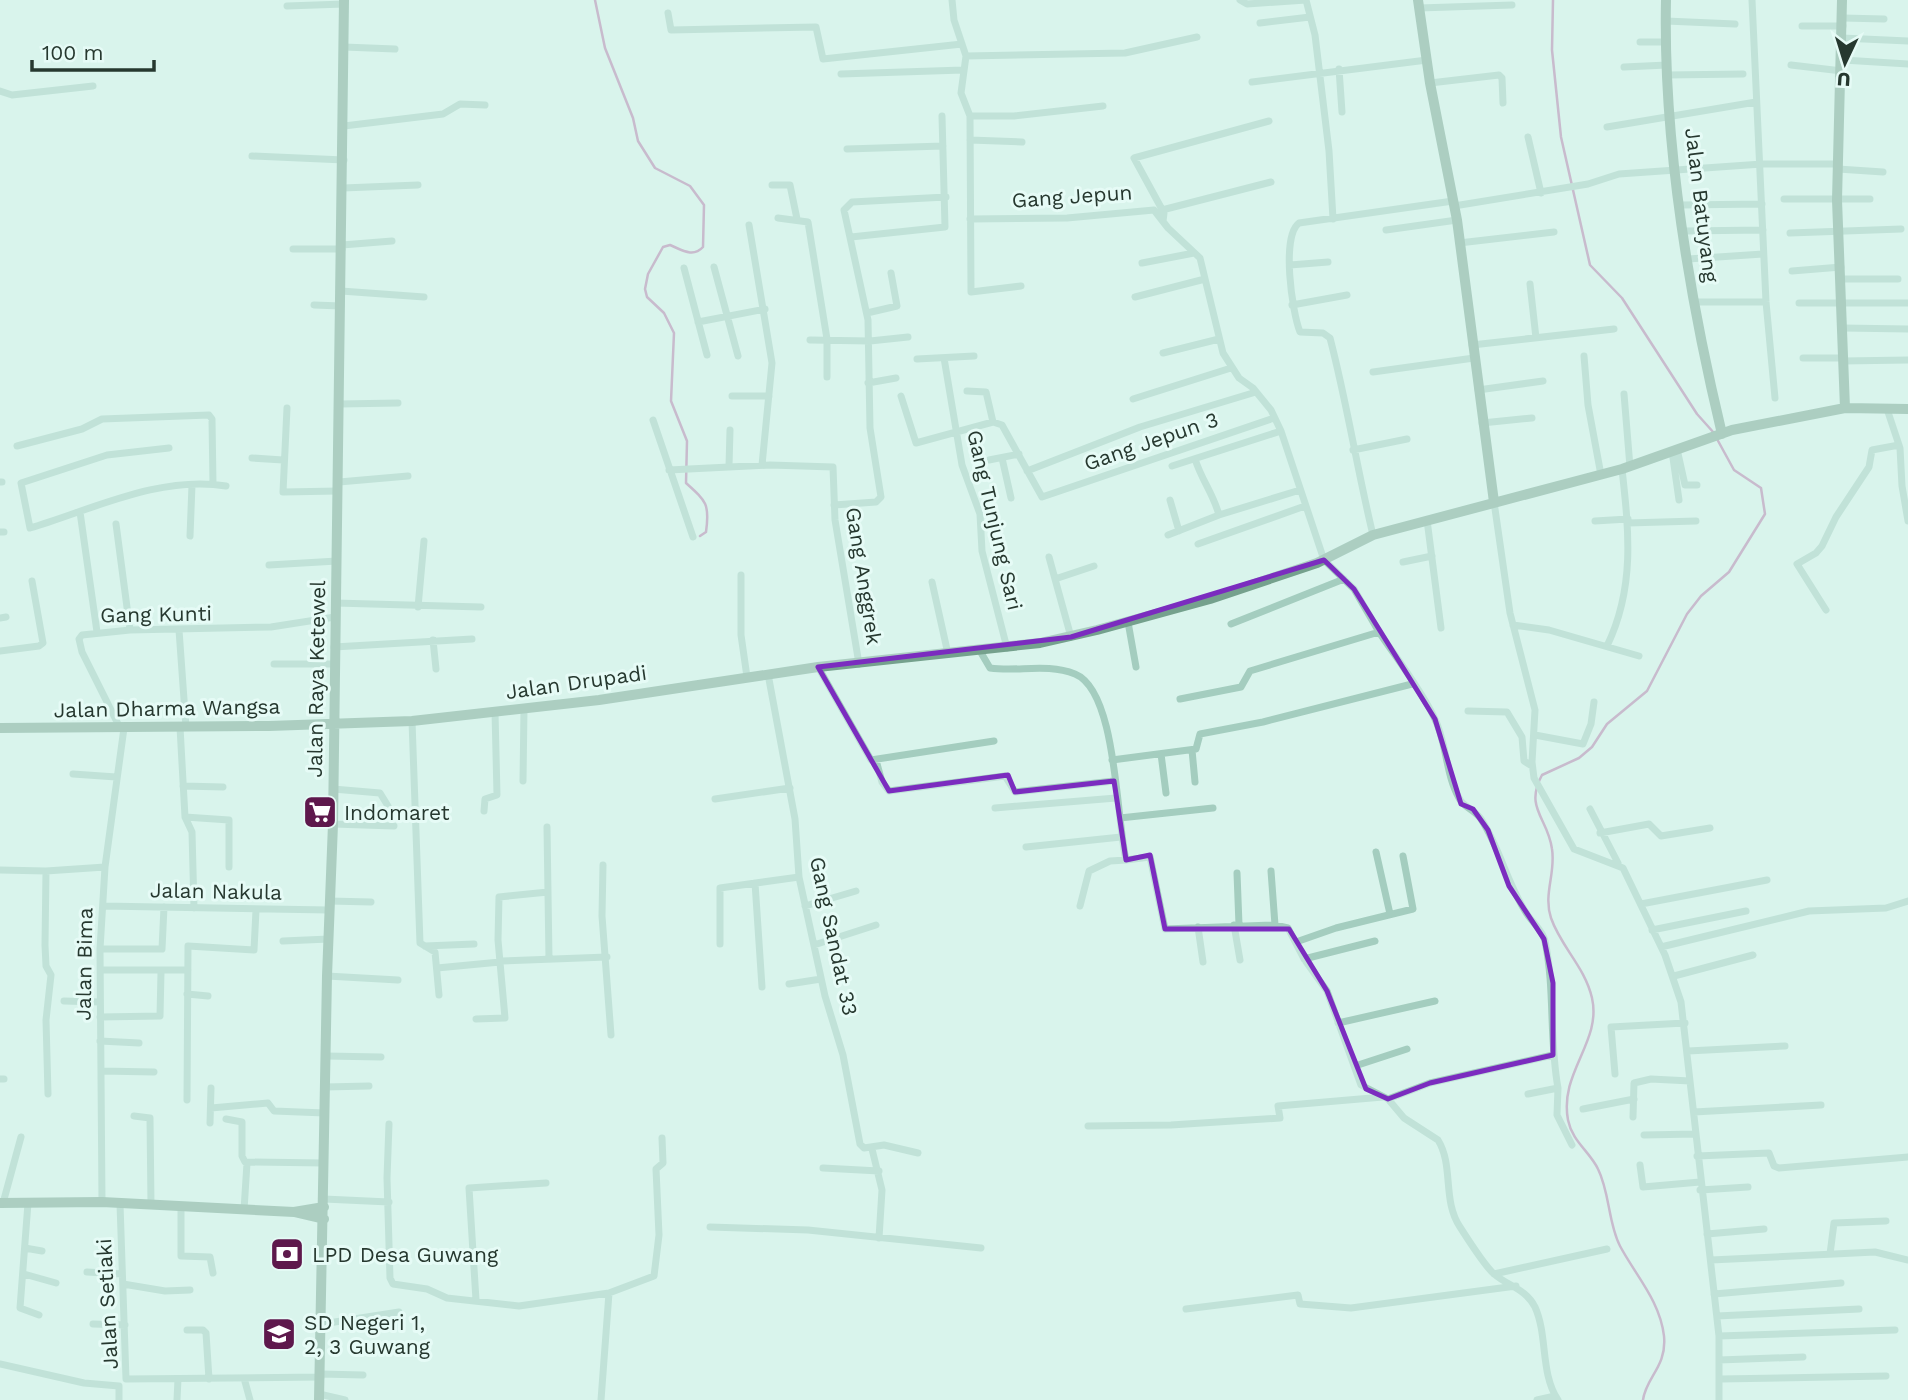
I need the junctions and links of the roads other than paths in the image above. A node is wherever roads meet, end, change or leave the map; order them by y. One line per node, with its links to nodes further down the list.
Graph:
1 (952, 0): 24 (street)
2 (1240, 0): 3 (street)
3 (1306, 0): 12 (street)
4 (1666, 0): 14 (street, Jalan Batuyang)
5 (1752, 0): 44 (street)
6 (1842, 0): 15 (street)
7 (344, 2): 10 (street); 25 (street, Jalan Raya Ketewel)
8 (1419, 4): 9 (street); 28 (street)
9 (1512, 5)
10 (287, 6)
11 (668, 13): 24 (street)
12 (1310, 17): 16 (street); 36 (street)
13 (1884, 19): 15 (street)
14 (1666, 21): 17 (street); 23 (street, Jalan Batuyang)
15 (1843, 22): 18 (street); 20 (street)
16 (1260, 23)
17 (1735, 24)
18 (1802, 26)
19 (1197, 37): 27 (street)
20 (1842, 38): 21 (street); 29 (street)
21 (1908, 41)
22 (1640, 42): 23 (street)
23 (1666, 42): 35 (street, Jalan Batuyang)
24 (962, 44): 27 (street)
25 (344, 47): 26 (street); 53 (street, Jalan Raya Ketewel)
26 (395, 49)
27 (967, 56): 34 (street)
28 (1427, 60): 33 (street); 41 (street)
29 (1843, 60): 30 (street); 37 (street)
30 (1908, 64)
31 (1791, 65): 37 (street)
32 (1624, 67): 35 (street)
33 (1339, 69): 36 (street); 48 (street)
34 (963, 70): 38 (street); 51 (street)
35 (1667, 70): 39 (street); 49 (street, Jalan Batuyang)
36 (1317, 71): 40 (street); 82 (street)
37 (1842, 71): 63 (street)
38 (841, 74)
39 (1743, 74)
40 (1252, 82)
41 (1430, 83): 45 (street); 75 (street)
42 (93, 86): 43 (street)
43 (0, 91)
44 (1756, 102): 49 (street); 62 (street)
45 (1503, 103)
46 (485, 105): 53 (street)
47 (1103, 106): 51 (street)
48 (1342, 112)
49 (1671, 114): 54 (street); 64 (street, Jalan Batuyang)
50 (942, 116): 58 (street)
51 (970, 116): 56 (street)
52 (1269, 121): 78 (street)
53 (344, 126): 61 (street, Jalan Raya Ketewel)
54 (1606, 127)
55 (1528, 137): 70 (street)
56 (970, 140): 57 (street); 81 (street)
57 (1023, 142)
58 (943, 146): 59 (street); 71 (street)
59 (847, 149)
60 (252, 156): 61 (street)
61 (344, 160): 69 (street, Jalan Raya Ketewel)
62 (1762, 164): 63 (street); 64 (street); 76 (street)
63 (1838, 166): 65 (street); 74 (street)
64 (1676, 170): 70 (street); 77 (street, Jalan Batuyang)
65 (1883, 172)
66 (1271, 182): 78 (street)
67 (418, 185): 69 (street)
68 (772, 186): 80 (street)
69 (343, 188): 96 (street, Jalan Raya Ketewel)
70 (1541, 193): 75 (street)
71 (946, 197): 93 (street); 93 (street)
72 (1784, 199): 74 (street)
73 (1870, 199): 74 (street)
74 (1837, 200): 90 (street)
75 (1454, 204): 82 (street); 83 (street)
76 (1762, 204): 77 (street); 88 (street)
77 (1681, 205): 89 (street, Jalan Batuyang)
78 (1162, 210): 84 (street)
79 (778, 218): 80 (street)
80 (797, 219): 135 (street)
81 (970, 219): 84 (street, Gang Jepun); 113 (street)
82 (1333, 219): 103 (street)
83 (1457, 220): 87 (street); 95 (street)
84 (1163, 221): 98 (street, Gang Jepun)
85 (749, 225): 126 (street)
86 (1901, 229): 90 (street)
87 (1386, 230)
88 (1763, 230): 89 (street); 99 (street)
89 (1684, 231): 100 (street, Jalan Batuyang)
90 (1839, 231): 92 (street); 105 (street)
91 (1554, 232): 95 (street)
92 (1790, 233)
93 (851, 237): 127 (street)
94 (392, 241): 96 (street)
95 (1459, 243): 139 (street)
96 (342, 247): 97 (street); 114 (street, Jalan Raya Ketewel)
97 (293, 249)
98 (1194, 253): 102 (street); 109 (street, Gang Jepun)
99 (1763, 254): 100 (street); 118 (street)
100 (1688, 259): 119 (street, Jalan Batuyang)
101 (1328, 262): 103 (street)
102 (1142, 263)
103 (1290, 265): 125 (street)
104 (714, 267): 128 (street)
105 (1841, 267): 107 (street); 110 (street)
106 (684, 268): 129 (street)
107 (1792, 271)
108 (891, 273): 127 (street)
109 (1205, 279): 116 (street); 137 (street, Gang Jepun)
110 (1842, 279): 111 (street); 122 (street)
111 (1898, 279)
112 (1530, 284): 134 (street)
113 (1021, 286)
114 (341, 291): 117 (street); 124 (street, Jalan Raya Ketewel)
115 (1346, 295): 125 (street)
116 (1135, 297)
117 (424, 298)
118 (1766, 302): 119 (street); 164 (street)
119 (1695, 303): 180 (street, Jalan Batuyang)
120 (1799, 303): 122 (street)
121 (1908, 303): 122 (street)
122 (1842, 304): 131 (street)
123 (314, 306): 124 (street)
124 (341, 306): 167 (street, Jalan Raya Ketewel)
125 (1292, 306): 185 (street)
126 (765, 309): 128 (street); 162 (street)
127 (867, 313): 138 (street)
128 (727, 317): 129 (street); 142 (street)
129 (698, 322): 141 (street)
130 (1614, 328): 134 (street)
131 (1843, 328): 132 (street); 149 (street)
132 (1908, 329)
133 (908, 337): 138 (street)
134 (1536, 338): 139 (street)
135 (827, 339): 136 (street); 138 (street); 153 (street)
136 (810, 340)
137 (1219, 340): 140 (street); 151 (street, Gang Jepun)
138 (870, 341): 156 (street)
139 (1472, 345): 146 (street)
140 (1163, 353)
141 (707, 355)
142 (738, 356)
143 (974, 356): 145 (street)
144 (1584, 356): 199 (street)
145 (944, 358): 148 (street); 179 (street, Gang Tunjung Sari)
146 (1474, 358): 152 (street); 157 (street)
147 (1803, 358): 149 (street)
148 (918, 359)
149 (1843, 360): 150 (street); 169 (street)
150 (1908, 360)
151 (1231, 368): 159 (street, Gang Jepun); 165 (street)
152 (1373, 372)
153 (827, 377)
154 (896, 378): 156 (street)
155 (1543, 381): 157 (street)
156 (868, 383): 212 (street)
157 (1478, 390): 176 (street)
158 (967, 391): 175 (street)
159 (1256, 392): 172 (street, Gang Jepun); 198 (street)
160 (1624, 394): 196 (street)
161 (732, 396): 162 (street)
162 (769, 396): 193 (street)
163 (901, 396): 179 (street)
164 (1775, 398)
165 (1133, 399)
166 (398, 402): 167 (street)
167 (340, 404): 205 (street, Jalan Raya Ketewel)
168 (288, 408): 191 (street)
169 (1844, 408): 170 (street, Jalan Drupadi); 180 (street, Jalan Drupadi)
170 (1887, 409): 171 (street, Jalan Drupadi); 183 (street)
171 (1908, 409)
172 (1274, 418): 178 (street, Gang Jepun); 198 (street, Gang Jepun 3)
173 (1532, 418): 176 (street)
174 (653, 419): 197 (street)
175 (993, 422): 179 (street); 187 (street)
176 (1482, 423): 210 (street)
177 (730, 430): 194 (street)
178 (1281, 432): 190 (street); 206 (street, Gang Jepun)
179 (957, 433): 259 (street, Gang Tunjung Sari)
180 (1720, 434): 186 (street, Jalan Drupadi)
181 (1407, 439): 185 (street)
182 (17, 446): 201 (street)
183 (1902, 447): 211 (street); 244 (street)
184 (169, 448): 214 (street)
185 (1353, 450): 224 (street)
186 (1674, 450): 196 (street, Jalan Drupadi); 204 (street); 209 (street)
187 (1019, 454): 189 (street); 198 (street)
188 (252, 458): 191 (street)
189 (1002, 458): 192 (street); 207 (street)
190 (1195, 459): 195 (street); 215 (street)
191 (283, 460): 205 (street)
192 (989, 460)
193 (762, 465): 194 (street, Gang Anggrek); 212 (street, Gang Anggrek)
194 (729, 466): 197 (street, Gang Anggrek)
195 (1172, 466)
196 (1626, 468): 199 (street, Jalan Drupadi); 218 (street)
197 (669, 470): 226 (street)
198 (1027, 471)
199 (1601, 475): 210 (street, Jalan Drupadi)
200 (408, 477): 205 (street)
201 (213, 484): 202 (street); 203 (street)
202 (192, 485): 214 (street); 225 (street)
203 (226, 485)
204 (1697, 485)
205 (338, 487): 232 (street, Jalan Raya Ketewel)
206 (1300, 490): 213 (street, Gang Jepun); 215 (street)
207 (1011, 498)
208 (1170, 500): 222 (street)
209 (1679, 500)
210 (1494, 502): 216 (street, Jalan Drupadi); 248 (street)
211 (1906, 504): 220 (street)
212 (834, 505): 266 (street, Gang Anggrek)
213 (1305, 506): 228 (street); 231 (street, Gang Jepun)
214 (80, 512): 252 (street)
215 (1219, 515): 222 (street)
216 (1427, 520): 224 (street, Jalan Drupadi); 229 (street)
217 (1595, 521): 218 (street)
218 (1628, 521): 219 (street); 257 (street)
219 (1696, 521)
220 (1908, 522)
221 (116, 524): 250 (street)
222 (1179, 531): 223 (street)
223 (1168, 535)
224 (1373, 535): 231 (street, Jalan Drupadi)
225 (190, 536)
226 (693, 537)
227 (424, 541): 242 (street)
228 (1198, 544)
229 (1432, 556): 233 (street); 249 (street)
230 (1049, 558): 237 (street)
231 (1325, 559): 238 (street); 246 (street, Jalan Drupadi)
232 (337, 561): 234 (street); 241 (street, Jalan Raya Ketewel)
233 (1403, 562)
234 (269, 565)
235 (1094, 566): 237 (street)
236 (741, 575): 271 (street)
237 (1055, 579): 254 (street)
238 (1344, 579): 247 (street); 253 (street)
239 (32, 581): 260 (street)
240 (932, 582): 262 (street)
241 (335, 603): 242 (street); 245 (street, Jalan Raya Ketewel)
242 (418, 607): 243 (street)
243 (481, 607)
244 (1826, 610)
245 (335, 617): 251 (street, Gang Kunti); 258 (street, Jalan Raya Ketewel)
246 (1128, 622): 254 (street, Jalan Drupadi); 268 (street)
247 (1231, 624)
248 (1513, 625): 257 (street); 283 (street)
249 (1441, 628)
250 (130, 630): 251 (street, Gang Kunti); 252 (street, Gang Kunti)
251 (179, 630): 280 (street)
252 (97, 632): 282 (street, Gang Kunti)
253 (1379, 632): 272 (street); 273 (street)
254 (1071, 637): 259 (street, Jalan Drupadi)
255 (472, 639): 256 (street)
256 (433, 640): 258 (street); 269 (street)
257 (1607, 646): 263 (street)
258 (334, 647): 265 (street, Jalan Raya Ketewel)
259 (1007, 648): 261 (street, Jalan Drupadi)
260 (0, 651)
261 (979, 651): 262 (street, Jalan Drupadi); 288 (street)
262 (948, 654): 266 (street, Jalan Drupadi)
263 (1639, 656)
264 (274, 664): 265 (street)
265 (334, 664): 279 (street, Jalan Raya Ketewel)
266 (859, 664): 267 (street, Jalan Drupadi)
267 (821, 667): 270 (street, Jalan Drupadi); 287 (street)
268 (1136, 667)
269 (436, 668)
270 (768, 674): 271 (street, Jalan Drupadi); 297 (street, Gang Sandat 33)
271 (747, 677): 275 (street, Jalan Drupadi)
272 (1412, 684): 285 (street); 392 (street)
273 (1180, 699)
274 (1594, 702): 283 (street)
275 (524, 709): 277 (street, Jalan Drupadi); 292 (street)
276 (1468, 711): 289 (street)
277 (495, 712): 278 (street, Jalan Drupadi); 306 (street)
278 (412, 721): 279 (street, Jalan Drupadi); 356 (street)
279 (334, 725): 280 (street, Jalan Dharma Wangsa); 298 (street, Jalan Raya Ketewel)
280 (183, 727): 282 (street, Jalan Dharma Wangsa); 295 (street)
281 (0, 728): 282 (street, Jalan Dharma Wangsa)
282 (122, 728): 291 (street, Jalan Bima)
283 (1535, 735): 289 (street)
284 (994, 741): 287 (street)
285 (1192, 750): 286 (street); 294 (street)
286 (1161, 754): 288 (street); 299 (street)
287 (876, 760): 293 (street)
288 (1112, 760): 293 (street)
289 (1532, 766): 319 (street)
290 (73, 775): 291 (street)
291 (116, 777): 321 (street, Jalan Bima)
292 (523, 781)
293 (1114, 781): 300 (street)
294 (1195, 782)
295 (183, 786): 296 (street); 307 (street)
296 (223, 787)
297 (790, 788): 301 (street); 327 (street, Gang Sandat 33)
298 (333, 789): 302 (street); 309 (street, Jalan Raya Ketewel)
299 (1166, 793)
300 (1116, 798): 303 (street); 308 (street)
301 (715, 799)
302 (388, 806)
303 (995, 808)
304 (1213, 808): 308 (street)
305 (1590, 808): 313 (street)
306 (484, 811)
307 (185, 817): 322 (street); 340 (street)
308 (1120, 818): 314 (street)
309 (333, 824): 310 (street); 336 (street, Jalan Raya Ketewel)
310 (394, 827)
311 (547, 827): 331 (street)
312 (1710, 828): 313 (street)
313 (1600, 833): 319 (street)
314 (1121, 837): 315 (street); 318 (street)
315 (1026, 847)
316 (1376, 852): 343 (street)
317 (1403, 856): 343 (street)
318 (1126, 860): 338 (street); 347 (street)
319 (1618, 863): 334 (street)
320 (603, 865): 360 (street)
321 (105, 867): 325 (street); 335 (street, Jalan Bima)
322 (229, 867)
323 (0, 870): 325 (street)
324 (1271, 871): 346 (street)
325 (46, 872): 404 (street)
326 (1237, 873): 345 (street)
327 (799, 877): 329 (street); 337 (street, Gang Sandat 33)
328 (1767, 880): 334 (street)
329 (755, 883): 354 (street); 375 (street)
330 (856, 891): 337 (street)
331 (548, 892): 361 (street); 364 (street)
332 (1908, 901): 357 (street)
333 (371, 902): 336 (street, Jalan Nakula)
334 (1640, 904): 348 (street)
335 (103, 906): 339 (street, Jalan Nakula); 358 (street, Jalan Bima)
336 (329, 906): 341 (street, Jalan Nakula); 349 (street, Jalan Raya Ketewel)
337 (805, 906): 355 (street, Gang Sandat 33)
338 (1080, 906)
339 (164, 907): 340 (street, Jalan Nakula); 358 (street)
340 (194, 908): 341 (street, Jalan Nakula)
341 (256, 910): 368 (street)
342 (1746, 911): 348 (street)
343 (1390, 914): 352 (street)
344 (876, 925): 355 (street)
345 (1236, 925): 346 (street); 347 (street); 362 (street)
346 (1275, 925): 352 (street)
347 (1198, 927): 365 (street)
348 (1652, 930): 357 (street)
349 (328, 939): 350 (street); 370 (street, Jalan Raya Ketewel)
350 (283, 941)
351 (1375, 941): 363 (street)
352 (1296, 942): 363 (street)
353 (474, 944): 356 (street)
354 (720, 944)
355 (814, 945): 372 (street, Gang Sandat 33)
356 (421, 946): 366 (street)
357 (1661, 947): 371 (street)
358 (100, 949): 367 (street, Jalan Bima)
359 (1753, 955): 371 (street)
360 (607, 957): 361 (street); 386 (street)
361 (549, 960): 364 (street)
362 (1240, 960)
363 (1304, 960): 384 (street)
364 (500, 961): 366 (street); 383 (street)
365 (1203, 962)
366 (437, 968): 377 (street)
367 (101, 970): 369 (street); 381 (street, Jalan Bima)
368 (188, 970): 369 (street); 376 (street)
369 (161, 972): 382 (street)
370 (327, 976): 373 (street); 393 (street, Jalan Raya Ketewel)
371 (1674, 976): 385 (street)
372 (821, 979): 374 (street); 425 (street, Gang Sandat 33)
373 (398, 981)
374 (789, 984)
375 (762, 987)
376 (187, 994): 378 (street); 408 (street)
377 (439, 995)
378 (208, 996)
379 (64, 1001): 381 (street)
380 (1435, 1001): 384 (street)
381 (100, 1002): 382 (street, Jalan Bima)
382 (100, 1017): 387 (street, Jalan Bima)
383 (476, 1019)
384 (1338, 1023): 395 (street)
385 (1685, 1023): 391 (street); 398 (street)
386 (611, 1035)
387 (100, 1041): 388 (street); 396 (street, Jalan Bima)
388 (139, 1043)
389 (1784, 1046): 391 (street)
390 (1407, 1049): 395 (street)
391 (1688, 1051): 399 (street)
392 (1553, 1055): 403 (street); 406 (street)
393 (326, 1056): 394 (street); 401 (street, Jalan Raya Ketewel)
394 (381, 1057)
395 (1355, 1066): 406 (street)
396 (101, 1071): 397 (street); 437 (street, Jalan Bima)
397 (154, 1072)
398 (1615, 1074)
399 (1690, 1081): 407 (street); 412 (street)
400 (369, 1086): 401 (street)
401 (325, 1087): 413 (street, Jalan Raya Ketewel)
402 (211, 1088): 410 (street)
403 (1558, 1088): 405 (street); 424 (street)
404 (48, 1094)
405 (1528, 1094)
406 (1386, 1098): 419 (street); 464 (street)
407 (1634, 1098): 411 (street); 415 (street)
408 (187, 1100)
409 (1821, 1105): 412 (street)
410 (211, 1108): 413 (street); 417 (street)
411 (1583, 1109)
412 (1694, 1112): 420 (street)
413 (325, 1114): 430 (street, Jalan Raya Ketewel)
414 (134, 1116): 443 (street)
415 (1633, 1117)
416 (226, 1119): 429 (street)
417 (210, 1124)
418 (389, 1124): 438 (street)
419 (1088, 1126)
420 (1695, 1134): 421 (street); 427 (street)
421 (1644, 1135)
422 (21, 1137): 439 (street)
423 (662, 1138): 470 (street)
424 (1572, 1145)
425 (872, 1149): 426 (street); 433 (street)
426 (918, 1153)
427 (1697, 1156): 428 (street); 435 (street)
428 (1908, 1157)
429 (247, 1163): 430 (street); 445 (street)
430 (324, 1163): 442 (street, Jalan Raya Ketewel)
431 (1640, 1165): 435 (street)
432 (823, 1168): 433 (street)
433 (878, 1171): 452 (street)
434 (546, 1184): 472 (street)
435 (1700, 1186): 436 (street); 451 (street)
436 (1748, 1187)
437 (102, 1202): 440 (street); 441 (street)
438 (389, 1202): 442 (street); 472 (street)
439 (2, 1203): 440 (street)
440 (28, 1203): 453 (street)
441 (120, 1203): 443 (street); 463 (street, Jalan Setiaki)
442 (324, 1203): 446 (street); 447 (street, Jalan Raya Ketewel)
443 (151, 1205): 444 (street)
444 (181, 1206): 445 (street); 461 (street)
445 (244, 1210): 446 (street)
446 (294, 1212): 447 (street)
447 (324, 1219): 479 (street, Jalan Raya Ketewel)
448 (1886, 1221): 457 (street)
449 (710, 1227): 452 (street)
450 (1764, 1229): 451 (street)
451 (1707, 1234): 459 (street)
452 (879, 1238): 454 (street)
453 (25, 1248): 456 (street); 462 (street)
454 (981, 1248)
455 (1607, 1248): 464 (street)
456 (42, 1251)
457 (1830, 1254): 458 (street); 459 (street)
458 (1908, 1260)
459 (1711, 1261): 471 (street)
460 (87, 1272): 463 (street)
461 (213, 1273)
462 (24, 1274): 465 (street); 476 (street)
463 (122, 1274): 467 (street, Jalan Setiaki)
464 (1494, 1274): 468 (street)
465 (56, 1283)
466 (1841, 1283): 471 (street)
467 (123, 1284): 469 (street); 480 (street, Jalan Setiaki)
468 (1516, 1286): 473 (street); 497 (street)
469 (190, 1290)
470 (608, 1293): 472 (street); 502 (street)
471 (1714, 1293): 477 (street)
472 (476, 1300)
473 (1186, 1309)
474 (1859, 1309): 477 (street)
475 (398, 1312): 479 (street)
476 (38, 1315)
477 (1717, 1316): 483 (street)
478 (93, 1324): 480 (street)
479 (322, 1324): 488 (street, Jalan Raya Ketewel)
480 (125, 1325): 490 (street, Jalan Setiaki)
481 (187, 1330): 493 (street)
482 (1895, 1330): 483 (street)
483 (1719, 1336): 485 (street)
484 (1803, 1357): 485 (street)
485 (1720, 1360): 494 (street)
486 (0, 1364): 495 (street)
487 (363, 1375): 488 (street, Jalan Setiaki)
488 (321, 1376): 491 (street, Jalan Setiaki); 496 (street, Jalan Raya Ketewel)
489 (1886, 1376): 494 (street)
490 (126, 1378): 492 (street, Jalan Setiaki); 495 (street)
491 (244, 1378): 493 (street, Jalan Setiaki); 500 (street)
492 (178, 1379): 493 (street, Jalan Setiaki); 499 (street)
493 (209, 1379)
494 (1720, 1379): 504 (street)
495 (119, 1386): 498 (street)
496 (319, 1397): 501 (street)
497 (1557, 1398): 503 (street)
498 (119, 1400)
499 (177, 1400)
500 (250, 1400)
501 (345, 1400)
502 (601, 1400)
503 (1537, 1400)
504 (1719, 1400)

